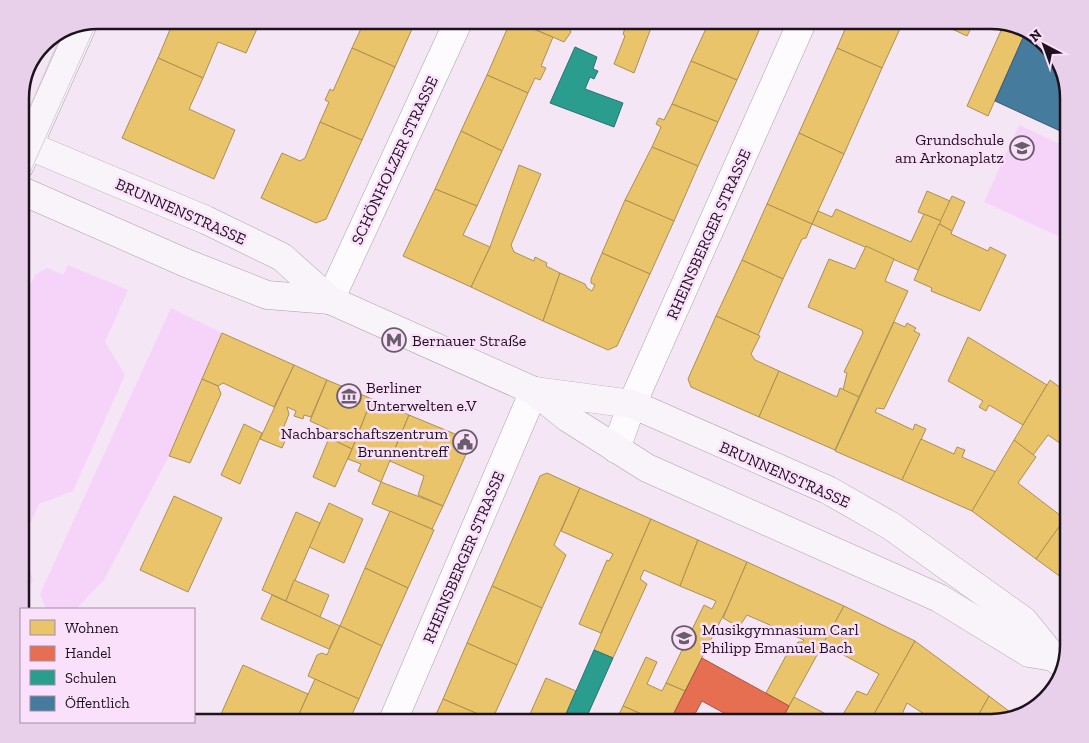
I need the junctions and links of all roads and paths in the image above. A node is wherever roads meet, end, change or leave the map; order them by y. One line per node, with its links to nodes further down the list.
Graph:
1 (455, 29): 7 (street, SCHÖNHOLZER STRASSE)
2 (799, 29): 9 (street, RHEINSBERGER STRASSE)
3 (79, 31): 4 (main road)
4 (29, 138)
5 (29, 153): 7 (main road, BRUNNENSTRASSE)
6 (29, 194): 7 (main road, BRUNNENSTRASSE)
7 (330, 300): 8 (main road, BRUNNENSTRASSE)
8 (534, 390): 9 (main road, BRUNNENSTRASSE); 10 (main road, BRUNNENSTRASSE); 12 (street, RHEINSBERGER STRASSE)
9 (632, 404): 10 (street, RHEINSBERGER STRASSE); 11 (main road, BRUNNENSTRASSE)
10 (616, 448): 11 (main road, BRUNNENSTRASSE)
11 (1058, 661)
12 (396, 714)

